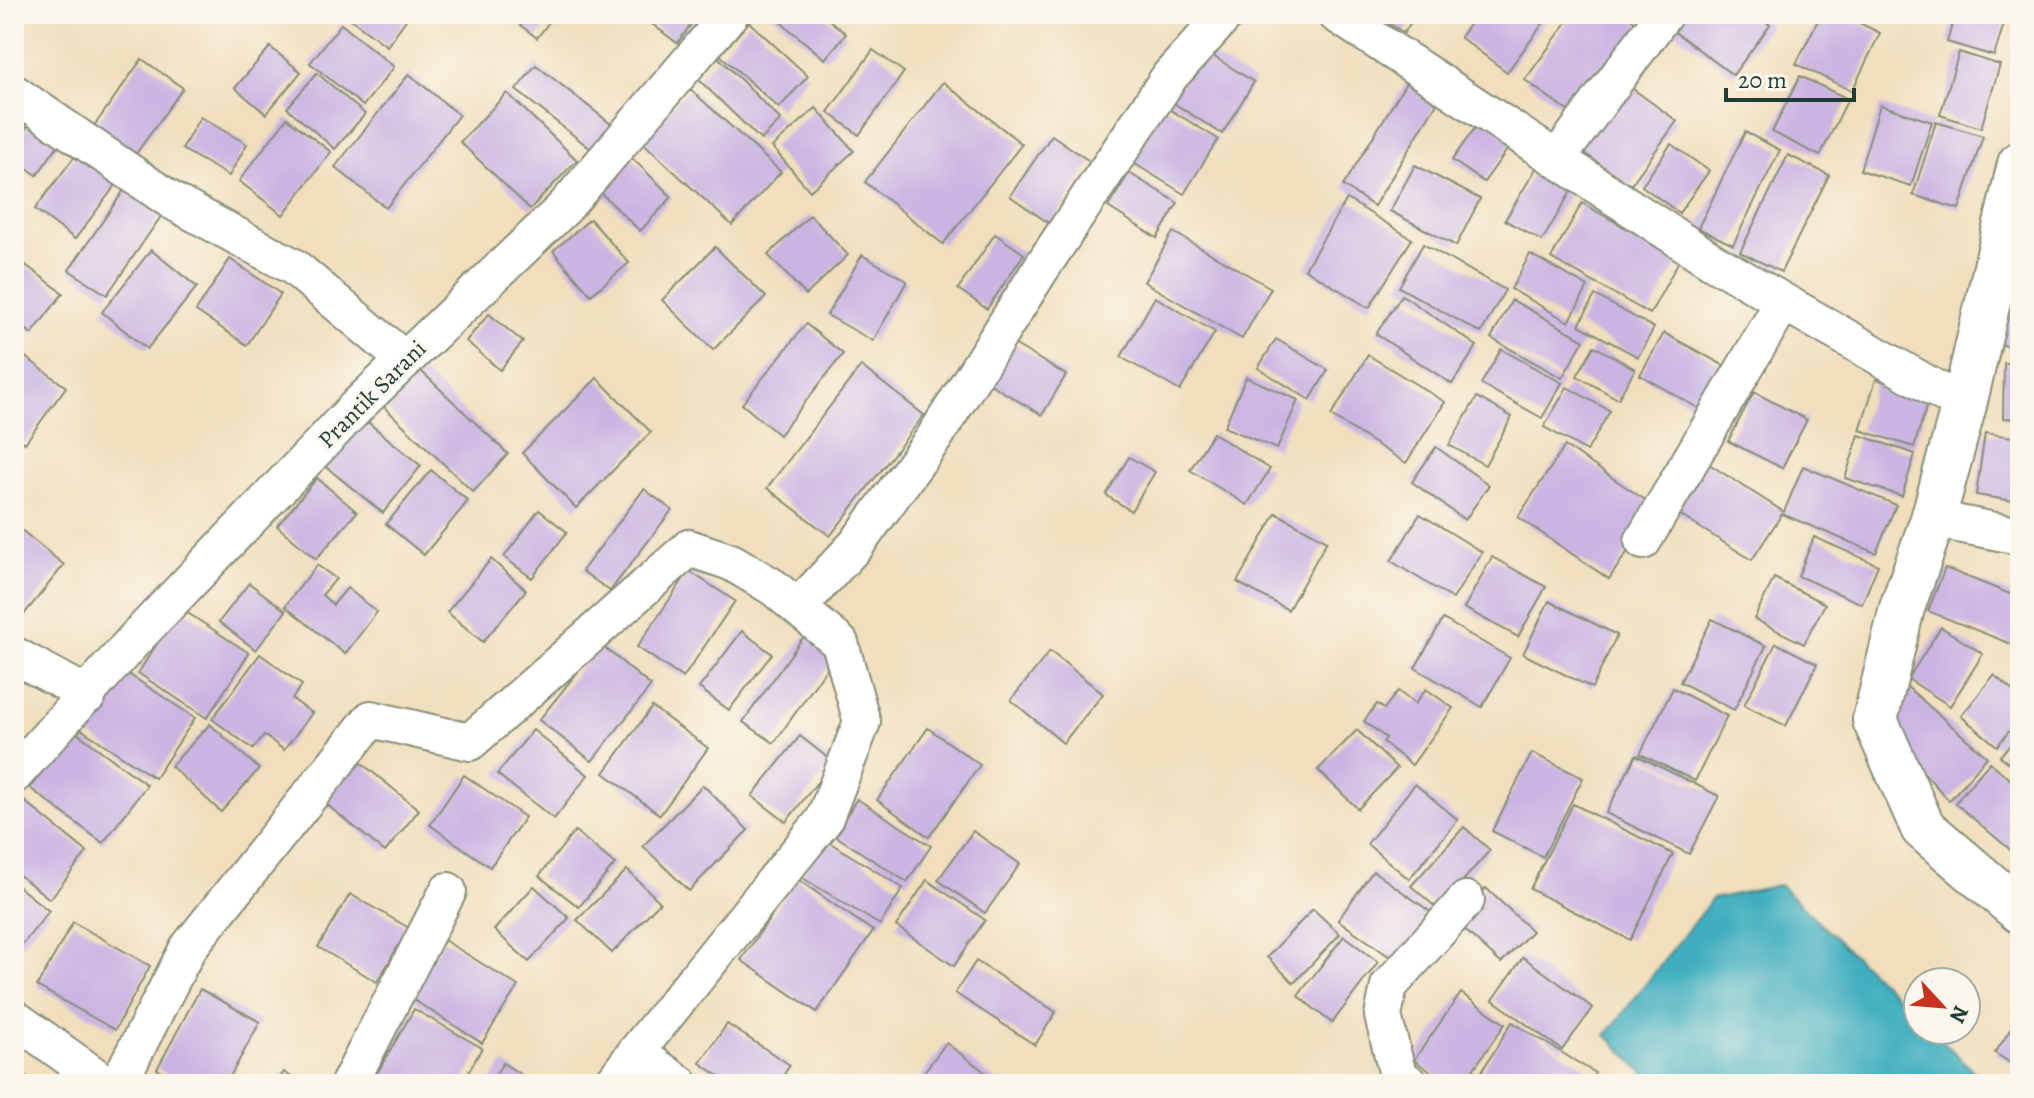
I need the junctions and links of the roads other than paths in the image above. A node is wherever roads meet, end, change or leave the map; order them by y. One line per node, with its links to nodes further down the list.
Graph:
1 (730, 14): 9 (street, Prantik Sarani)
2 (1226, 14): 14 (street)
3 (1336, 14): 6 (street)
4 (1664, 14): 6 (street)
5 (14, 93): 9 (street)
6 (1557, 159): 8 (street)
7 (2020, 164): 10 (street)
8 (1782, 304): 10 (street); 13 (street)
9 (405, 360): 16 (street, Prantik Sarani)
10 (1964, 405): 11 (street)
11 (1933, 519): 12 (street); 20 (street)
12 (2020, 536)
13 (1643, 541)
14 (798, 607): 22 (street); 24 (street)
15 (14, 655): 16 (street)
16 (88, 695): 17 (street, Prantik Sarani)
17 (14, 775)
18 (448, 891): 25 (street)
19 (1466, 900): 28 (street)
20 (2020, 911)
21 (14, 1018): 23 (street)
22 (636, 1052): 26 (street); 27 (street)
23 (106, 1084)
24 (118, 1084)
25 (349, 1084)
26 (612, 1084)
27 (680, 1084)
28 (1410, 1084)

